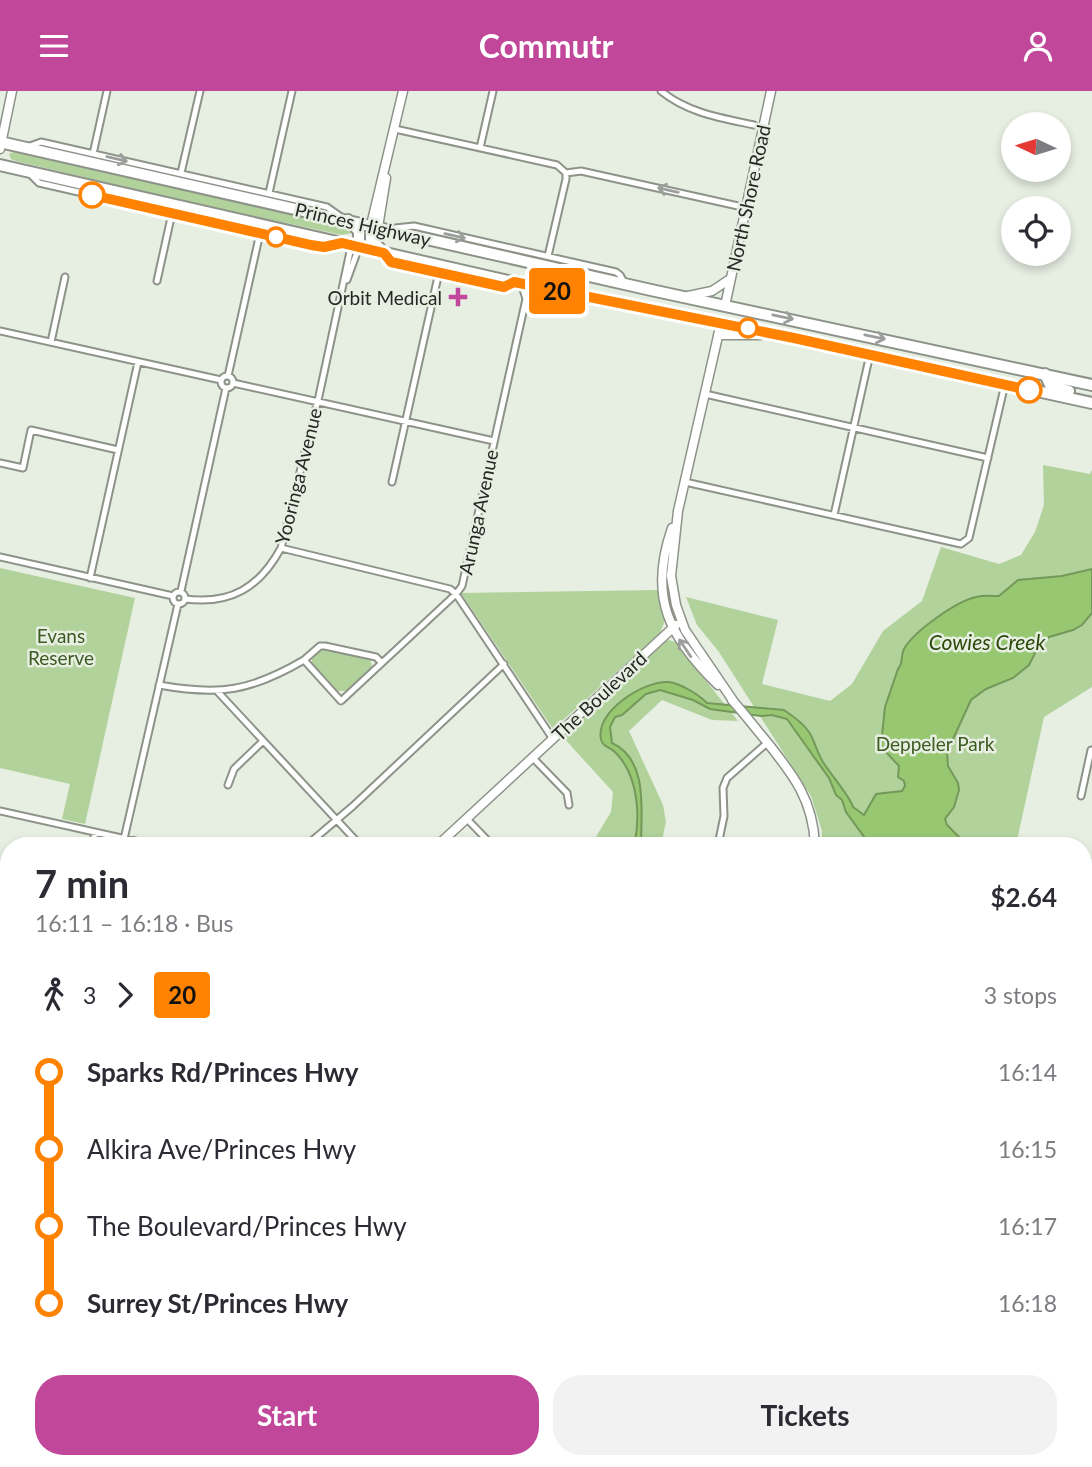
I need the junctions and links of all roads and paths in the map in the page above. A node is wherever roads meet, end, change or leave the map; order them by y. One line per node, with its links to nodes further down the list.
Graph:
1 (12, 91): 11 (main road)
2 (107, 91): 14 (street)
3 (200, 91): 17 (street)
4 (292, 91): 19 (street)
5 (403, 91): 10 (main road)
6 (493, 91): 13 (street)
7 (661, 91): 9 (street)
8 (771, 91): 20 (main road, North Shore Road)
9 (754, 125)
10 (394, 128): 13 (street); 24 (main road)
11 (0, 144): 12 (highway, Princes Highway)
12 (27, 148): 14 (street); 22 (highway, Princes Highway)
13 (480, 148): 18 (street)
14 (93, 154): 17 (street, one-way to 17)
15 (0, 165): 16 (highway, Princes Highway)
16 (27, 171): 21 (street); 24 (highway, Princes Highway)
17 (181, 173): 19 (street)
18 (566, 173): 20 (street, one-way to 18); 26 (street)
19 (269, 194): 22 (street)
20 (747, 208): 28 (main road, North Shore Road)
21 (172, 213): 23 (street); 30 (street)
22 (347, 220): 24 (highway)
23 (260, 233): 24 (street); 43 (street)
24 (365, 236): 25 (highway, Princes Highway); 26 (street, one-way to 26); 32 (highway, Princes Highway); 51 (street, Yooringa Avenue)
25 (384, 253): 27 (street); 31 (highway, Princes Highway)
26 (548, 256): 32 (street)
27 (439, 272): 31 (street); 52 (street)
28 (732, 276): 34 (main road); 36 (main road, North Shore Road)
29 (65, 277): 39 (street)
30 (157, 281)
31 (518, 283): 33 (highway, Princes Highway); 35 (street, Arunga Avenue)
32 (625, 284): 34 (highway, Princes Highway)
33 (568, 293): 35 (street); 37 (highway, Princes Highway)
34 (682, 297): 36 (highway, Princes Highway)
35 (526, 299): 54 (street, Arunga Avenue)
36 (725, 306): 37 (highway); 42 (highway, Princes Highway, one-way to 42)
37 (720, 329): 40 (highway, Princes Highway); 49 (main road)
38 (0, 331): 39 (street)
39 (51, 342): 41 (street)
40 (870, 355): 46 (highway, Princes Highway); 53 (street)
41 (138, 362): 44 (street); 55 (street)
42 (1045, 374): 47 (highway, Princes Highway); 50 (highway)
43 (229, 376): 44 (street); 45 (street)
44 (221, 380): 48 (street)
45 (233, 383): 48 (street); 51 (street)
46 (1005, 384): 50 (highway, Princes Highway); 56 (street)
47 (1092, 384)
48 (226, 388): 65 (street)
49 (705, 394): 53 (street); 59 (main road)
50 (1092, 400)
51 (317, 402): 52 (street); 62 (street, Yooringa Avenue)
52 (406, 422): 54 (street); 58 (street)
53 (854, 428): 56 (street); 61 (street)
54 (494, 441): 66 (street, Arunga Avenue)
55 (118, 450): 57 (street); 64 (street)
56 (988, 458): 61 (street)
57 (0, 463)
58 (393, 482)
59 (685, 482): 60 (main road); 61 (street)
60 (678, 511): 70 (main road); 71 (main road)
61 (834, 515)
62 (281, 548): 66 (street); 68 (street, Yooringa Avenue)
63 (0, 557): 64 (street)
64 (90, 578): 67 (street)
65 (181, 591): 67 (street); 68 (street)
66 (456, 594): 73 (street); 74 (street, Arunga Avenue)
67 (173, 596): 69 (street)
68 (186, 599): 69 (street)
69 (178, 604): 75 (street)
70 (681, 621): 71 (main road, The Boulevard); 77 (main road)
71 (672, 628): 77 (main road, one-way to 71); 78 (main road, The Boulevard)
72 (304, 660): 73 (street); 73 (street); 76 (street)
73 (382, 662)
74 (504, 664): 78 (street, Arunga Avenue); 89 (street)
75 (159, 685): 76 (street); 93 (street)
76 (217, 691): 79 (street)
77 (734, 702): 80 (main road)
78 (553, 739): 82 (main road, The Boulevard)
79 (263, 741): 84 (street); 89 (street)
80 (767, 743): 98 (street); 99 (main road)
81 (1091, 750): 83 (street)
82 (533, 758): 86 (street); 88 (main road, The Boulevard)
83 (1090, 768): 85 (street)
84 (228, 785)
85 (1081, 796)
86 (569, 806)
87 (0, 811): 90 (street)
88 (467, 819): 96 (main road, The Boulevard); 97 (street)
89 (336, 820): 94 (street); 95 (street)
90 (95, 833): 91 (street); 92 (street)
91 (94, 837)
92 (114, 837)
93 (124, 837)
94 (316, 837)
95 (352, 837)
96 (447, 837)
97 (484, 837)
98 (720, 837)
99 (814, 837)

